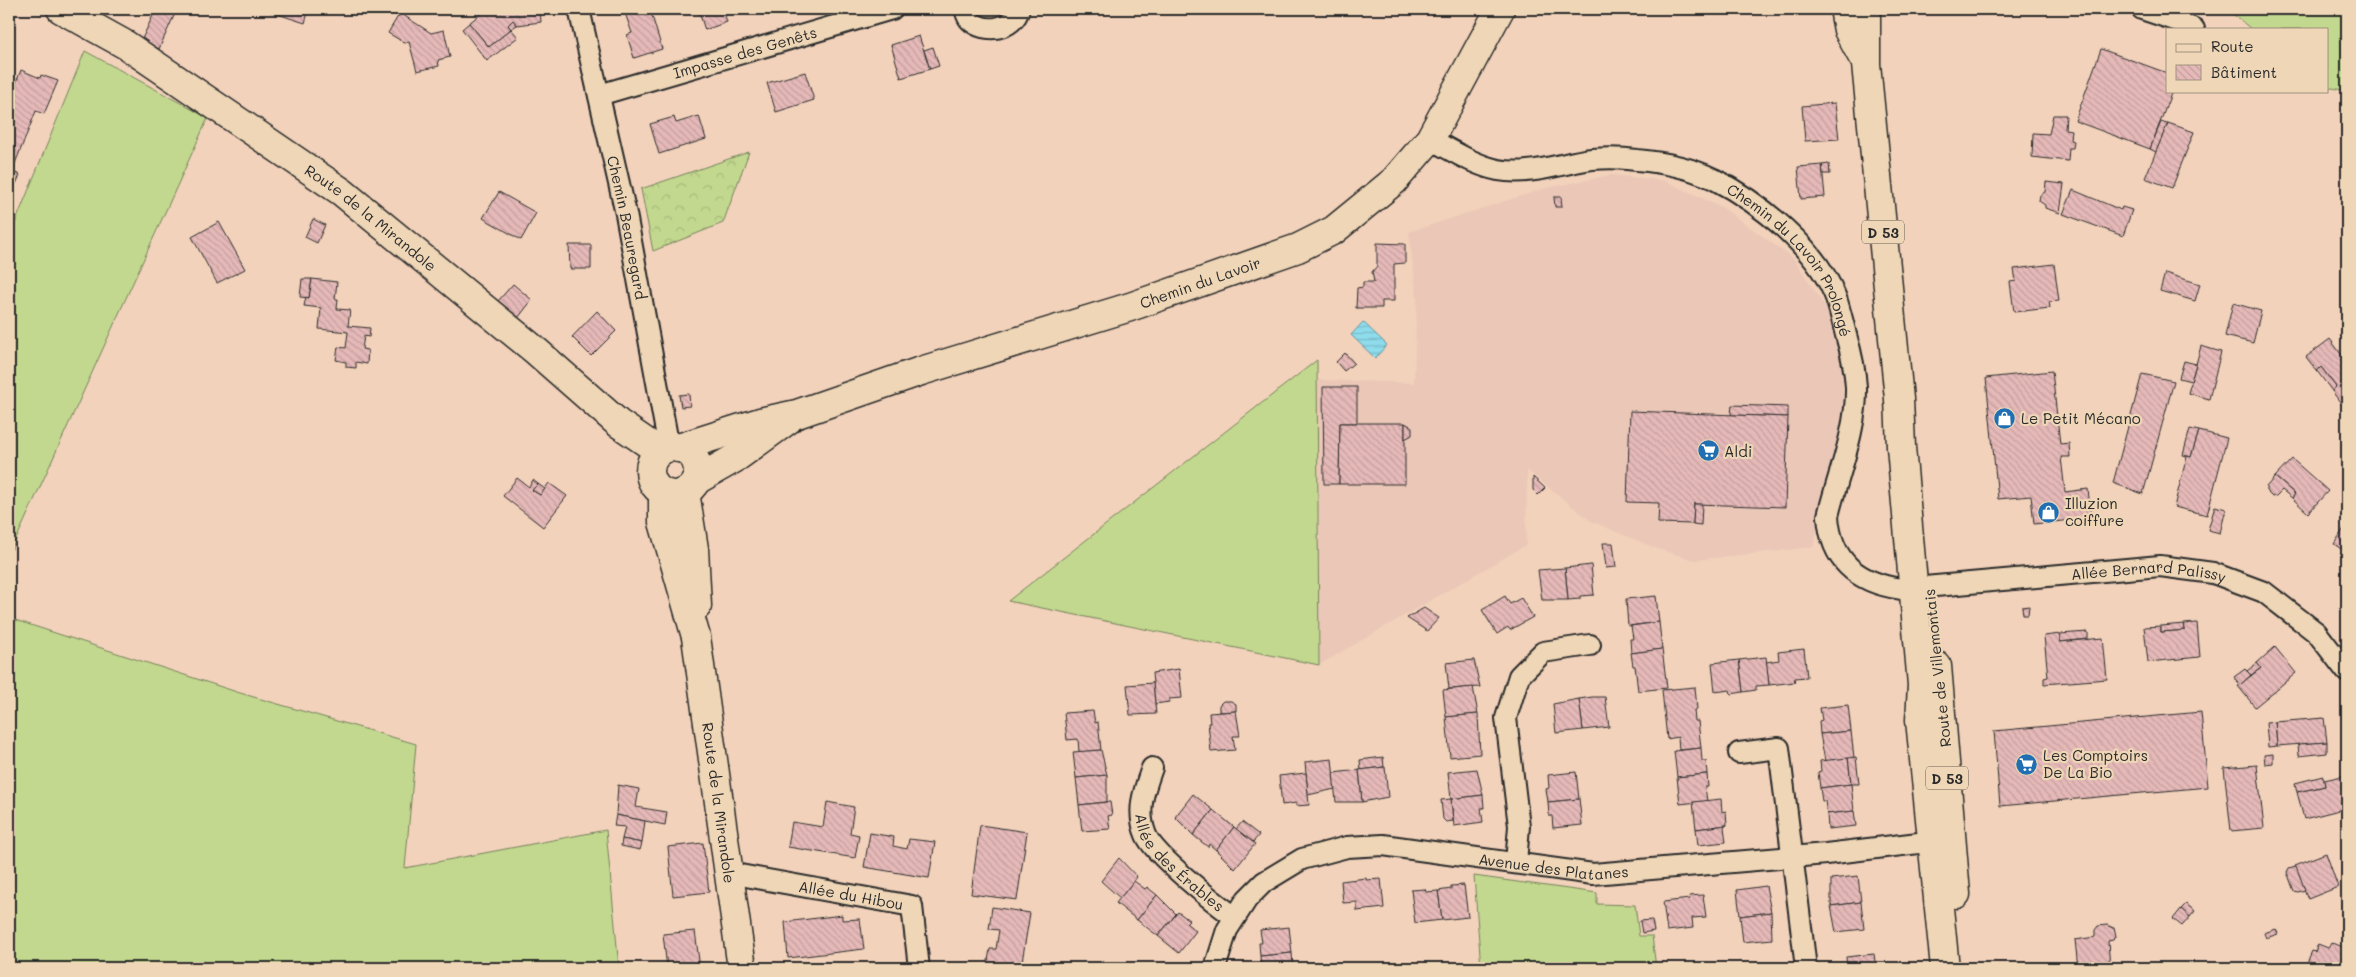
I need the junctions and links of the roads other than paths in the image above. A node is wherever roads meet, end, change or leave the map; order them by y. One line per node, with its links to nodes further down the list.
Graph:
1 (60, 9): 15 (street, Route de la Mirandole)
2 (579, 9): 12 (street, Chemin Beauregard)
3 (892, 9): 12 (street, Impasse des Genêts)
4 (964, 9): 5 (street)
5 (1019, 9)
6 (1500, 9): 13 (street, Chemin du Lavoir)
7 (1844, 9): 11 (street, D 53)
8 (1866, 9): 11 (street, D 53)
9 (2142, 9): 10 (street)
10 (2192, 28)
11 (1866, 64): 17 (street, Route de Villemontais / D 53)
12 (599, 95): 15 (street, Chemin Beauregard)
13 (1430, 138): 14 (street, Chemin du Lavoir); 17 (street, Chemin du Lavoir Prolongé)
14 (797, 414): 15 (street, Chemin du Lavoir); 16 (street, Chemin du Lavoir)
15 (670, 448): 16 (street); 16 (street)
16 (681, 489): 25 (street, Route de la Mirandole)
17 (1921, 588): 19 (street, Allée Bernard Palissy); 22 (street, Route de Villemontais / D 53)
18 (1590, 645): 24 (street)
19 (2347, 672)
20 (1740, 753): 23 (street)
21 (1152, 768): 26 (street, Allée des Érables)
22 (1941, 840): 23 (street, Avenue des Platanes); 31 (street, Route de Villemontais / D 53); 32 (street, Route de Villemontais / D 53)
23 (1793, 857): 24 (street, Avenue des Platanes); 30 (street)
24 (1516, 863): 26 (street, Avenue des Platanes)
25 (730, 873): 27 (street, Route de la Mirandole); 28 (street, Allée du Hibou)
26 (1235, 918): 29 (street, Avenue des Platanes)
27 (742, 968)
28 (919, 968)
29 (1215, 968)
30 (1806, 968)
31 (1945, 968)
32 (1962, 968)

